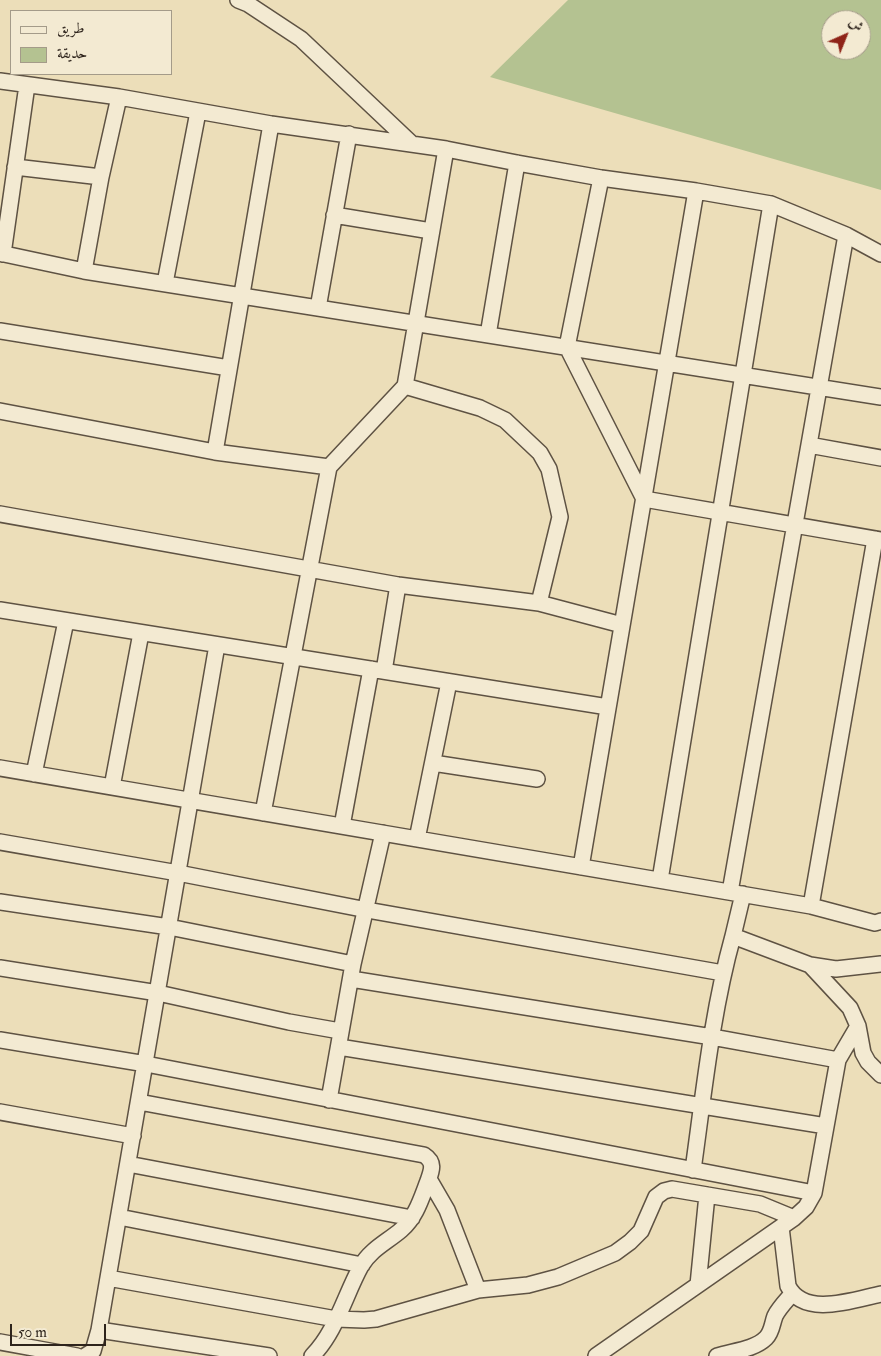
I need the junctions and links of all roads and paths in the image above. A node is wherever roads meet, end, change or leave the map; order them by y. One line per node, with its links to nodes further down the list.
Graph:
1 (238, 0): 8 (street)
2 (0, 81): 3 (street)
3 (28, 85): 4 (street); 11 (street)
4 (119, 97): 5 (street); 12 (street)
5 (198, 112): 6 (street); 22 (street)
6 (271, 124): 7 (street); 23 (street)
7 (349, 134): 8 (street); 16 (street)
8 (412, 144): 9 (street)
9 (446, 149): 10 (street); 17 (street)
10 (516, 163): 13 (street); 27 (street)
11 (15, 167): 12 (street); 19 (street)
12 (101, 177): 21 (street)
13 (600, 178): 14 (street); 28 (street)
14 (696, 190): 15 (street); 29 (street)
15 (771, 204): 18 (street); 31 (street)
16 (334, 215): 17 (street); 24 (street)
17 (431, 231): 25 (street)
18 (846, 235): 20 (street); 33 (street)
19 (2, 254): 21 (street)
20 (881, 254)
21 (84, 271): 22 (street)
22 (164, 284): 23 (street)
23 (242, 296): 24 (street); 30 (street)
24 (318, 308): 25 (street)
25 (416, 323): 27 (street); 32 (street)
26 (0, 331): 30 (street)
27 (488, 335): 28 (street)
28 (567, 347): 29 (street); 40 (street)
29 (667, 363): 31 (street); 40 (street)
30 (229, 368): 37 (street)
31 (743, 375): 33 (street); 41 (street)
32 (404, 386): 39 (street); 47 (street)
33 (819, 387): 34 (street); 36 (street)
34 (881, 397)
35 (0, 411): 37 (street)
36 (809, 445): 38 (street); 43 (street)
37 (215, 452): 39 (street)
38 (881, 458)
39 (329, 467): 45 (street)
40 (644, 499): 41 (street); 50 (street)
41 (720, 512): 43 (street); 70 (street)
42 (0, 514): 45 (street)
43 (795, 525): 44 (street); 71 (street)
44 (878, 539): 73 (street)
45 (310, 569): 46 (street); 53 (street)
46 (398, 585): 47 (street); 54 (street)
47 (539, 603): 50 (street)
48 (0, 610): 49 (street)
49 (66, 621): 51 (street); 59 (street)
50 (622, 624): 56 (street)
51 (141, 633): 52 (street); 61 (street)
52 (217, 645): 53 (street); 62 (street)
53 (293, 657): 54 (street); 63 (street)
54 (377, 670): 55 (street); 64 (street)
55 (449, 682): 56 (street); 57 (street)
56 (608, 707): 68 (street)
57 (433, 763): 60 (street); 66 (street)
58 (0, 768): 59 (street)
59 (34, 774): 61 (street)
60 (537, 779)
61 (112, 787): 62 (street)
62 (191, 800): 63 (street); 69 (street)
63 (263, 813): 64 (street)
64 (342, 826): 65 (street)
65 (383, 833): 66 (street); 74 (street)
66 (417, 839): 68 (street)
67 (0, 842): 69 (street)
68 (581, 867): 70 (street)
69 (178, 873): 74 (street); 76 (street)
70 (660, 880): 71 (street)
71 (736, 893): 73 (street); 77 (street)
72 (0, 902): 76 (street)
73 (811, 906): 75 (street)
74 (367, 910): 81 (street); 82 (street)
75 (881, 921)
76 (169, 927): 81 (street); 83 (street)
77 (733, 936): 79 (street); 82 (street)
78 (881, 964): 79 (street)
79 (810, 965): 84 (street)
80 (0, 968): 83 (street)
81 (352, 972): 85 (street); 86 (street)
82 (723, 973): 86 (street)
83 (158, 993): 85 (street); 90 (street)
84 (858, 1026): 89 (street); 91 (street)
85 (340, 1031): 88 (street)
86 (712, 1037): 89 (street); 94 (street)
87 (0, 1040): 90 (street)
88 (339, 1046): 92 (street); 94 (street)
89 (838, 1060): 96 (street)
90 (146, 1064): 92 (street); 93 (street)
91 (881, 1075)
92 (329, 1100): 99 (street)
93 (139, 1102): 97 (street); 100 (street)
94 (702, 1105): 96 (street); 99 (street)
95 (0, 1112): 97 (street)
96 (826, 1126): 101 (street)
97 (133, 1136): 98 (street)
98 (128, 1164): 103 (street); 104 (street)
99 (693, 1170): 101 (street)
100 (429, 1179): 104 (street); 110 (street)
101 (814, 1193): 105 (street)
102 (707, 1195): 105 (street); 109 (street); 110 (street)
103 (119, 1217): 107 (street); 108 (street)
104 (412, 1218): 107 (street)
105 (794, 1218): 106 (street)
106 (781, 1227): 109 (street); 111 (street)
107 (362, 1265): 113 (street)
108 (108, 1278): 113 (street); 114 (street)
109 (698, 1285): 121 (street)
110 (478, 1290): 113 (street)
111 (792, 1294): 112 (street); 122 (street)
112 (881, 1294)
113 (336, 1319): 120 (street)
114 (99, 1330): 116 (street); 118 (street)
115 (0, 1342): 117 (street)
116 (214, 1352): 119 (street)
117 (77, 1356)
118 (85, 1356)
119 (269, 1356)
120 (312, 1356)
121 (596, 1356)
122 (717, 1356)

